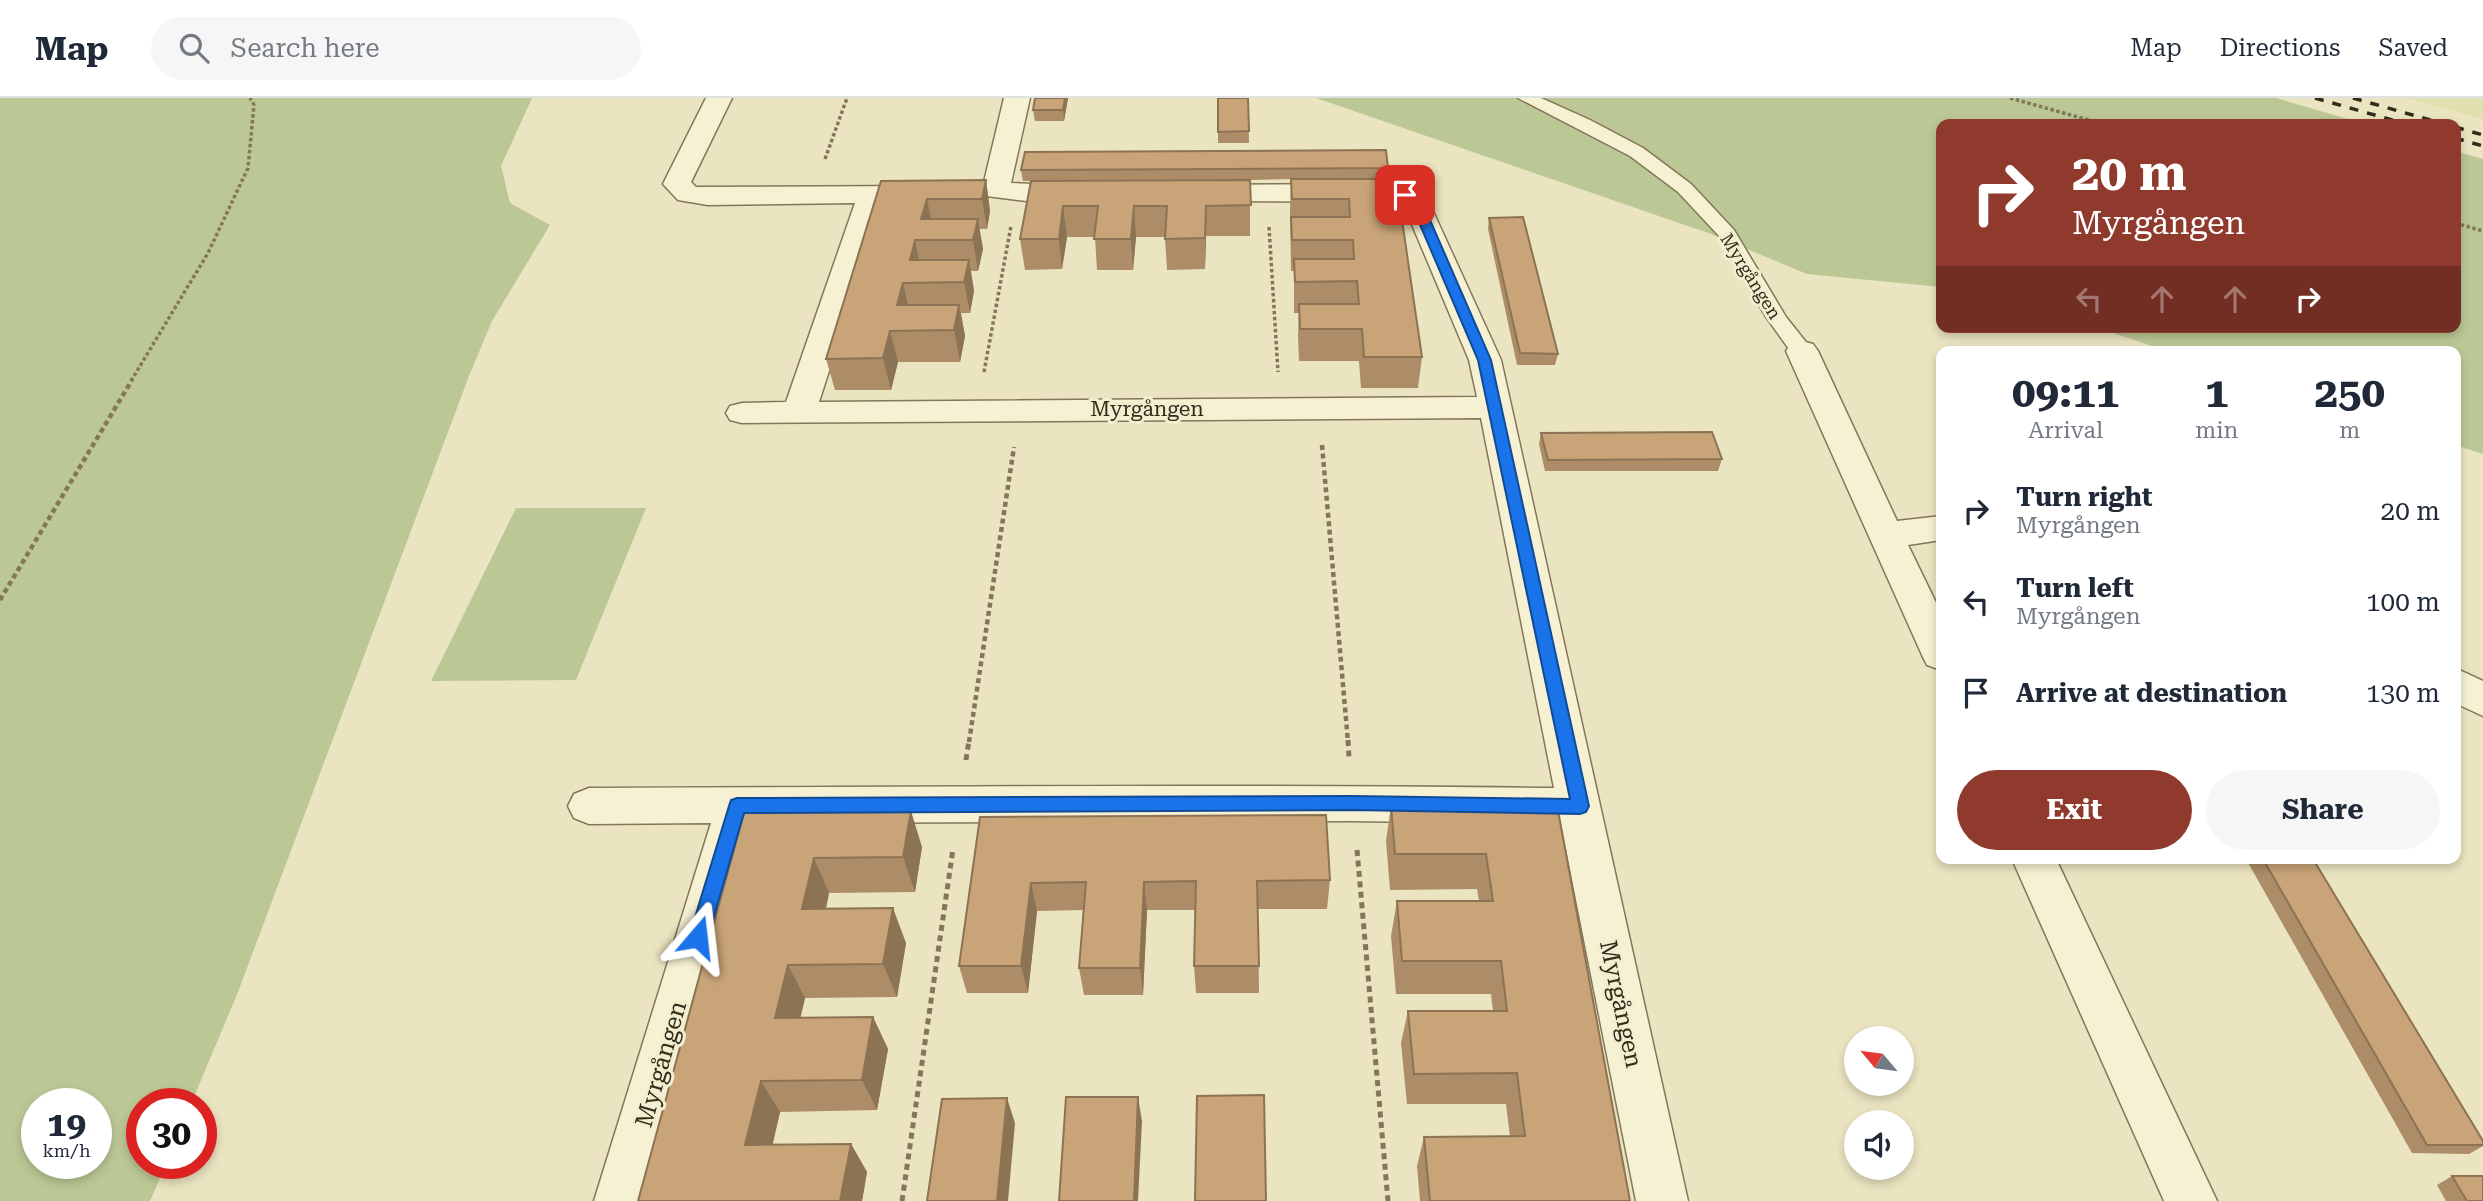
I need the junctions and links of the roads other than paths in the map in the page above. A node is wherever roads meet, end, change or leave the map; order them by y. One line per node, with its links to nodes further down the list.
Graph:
1 (719, 98): 7 (street)
2 (1017, 98): 4 (street)
3 (1527, 98): 8 (lane, Myrgången)
4 (984, 192): 6 (street); 7 (street)
5 (1171, 193): 9 (street, Myrgången)
6 (1117, 194)
7 (872, 195): 10 (street)
8 (1802, 351): 13 (street, Myrgången)
9 (1495, 407): 10 (street, Myrgången); 19 (street, Myrgången)
10 (799, 412): 11 (street, Myrgången)
11 (742, 413)
12 (1936, 529): 13 (street)
13 (1885, 535): 14 (street, Myrgången)
14 (1936, 644)
15 (2461, 687): 16 (street)
16 (2483, 701)
17 (589, 806): 18 (street)
18 (737, 806): 19 (street); 21 (street, Myrgången)
19 (1580, 806): 22 (street, Myrgången)
20 (2036, 864): 23 (street)
21 (621, 1201)
22 (1662, 1201)
23 (2191, 1201)

